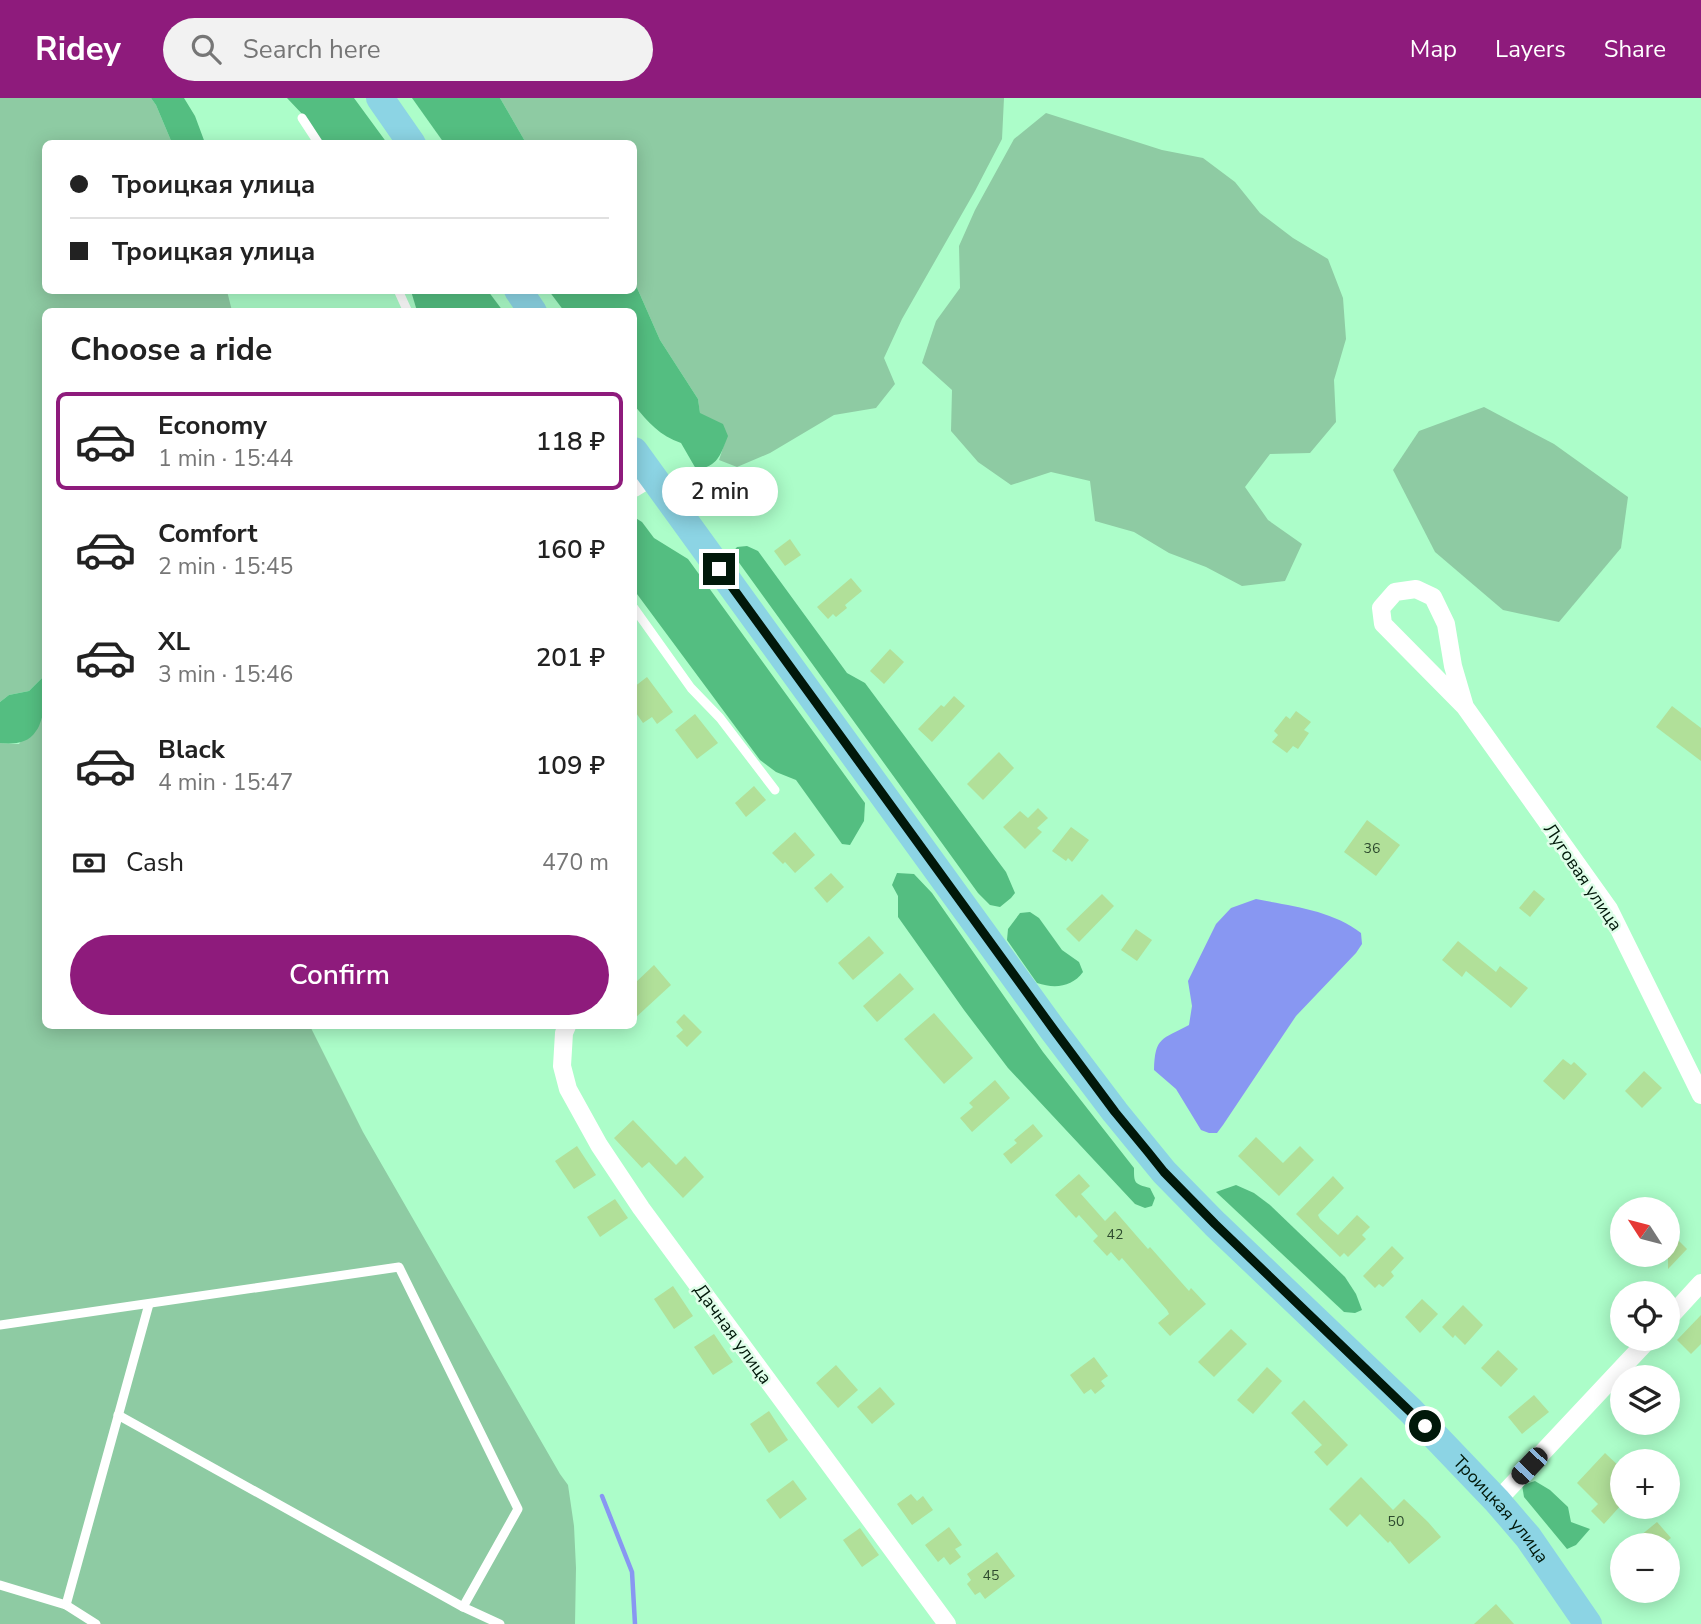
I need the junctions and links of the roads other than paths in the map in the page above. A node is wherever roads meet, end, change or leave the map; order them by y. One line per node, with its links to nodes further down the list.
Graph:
1 (380, 98): 4 (main road)
2 (302, 118): 3 (lane)
3 (316, 140)
4 (409, 140)
5 (637, 461): 6 (main road, Троицкая улица)
6 (643, 482): 18 (main road, Троицкая улица)
7 (637, 612): 9 (lane)
8 (1465, 707): 8 (street, Луговая улица); 11 (street, Луговая улица)
9 (775, 790)
10 (566, 1029): 24 (street, Дачная улица)
11 (1701, 1095)
12 (1701, 1283): 14 (street)
13 (149, 1304): 15 (lane); 17 (lane); 21 (lane)
14 (1680, 1306)
15 (0, 1325)
16 (1638, 1351): 18 (street)
17 (118, 1415): 20 (lane); 21 (lane)
18 (1497, 1501): 25 (main road, Троицкая улица)
19 (0, 1585): 20 (lane)
20 (66, 1605): 22 (lane)
21 (463, 1607): 23 (lane)
22 (96, 1624)
23 (500, 1624)
24 (947, 1624)
25 (1588, 1624)

